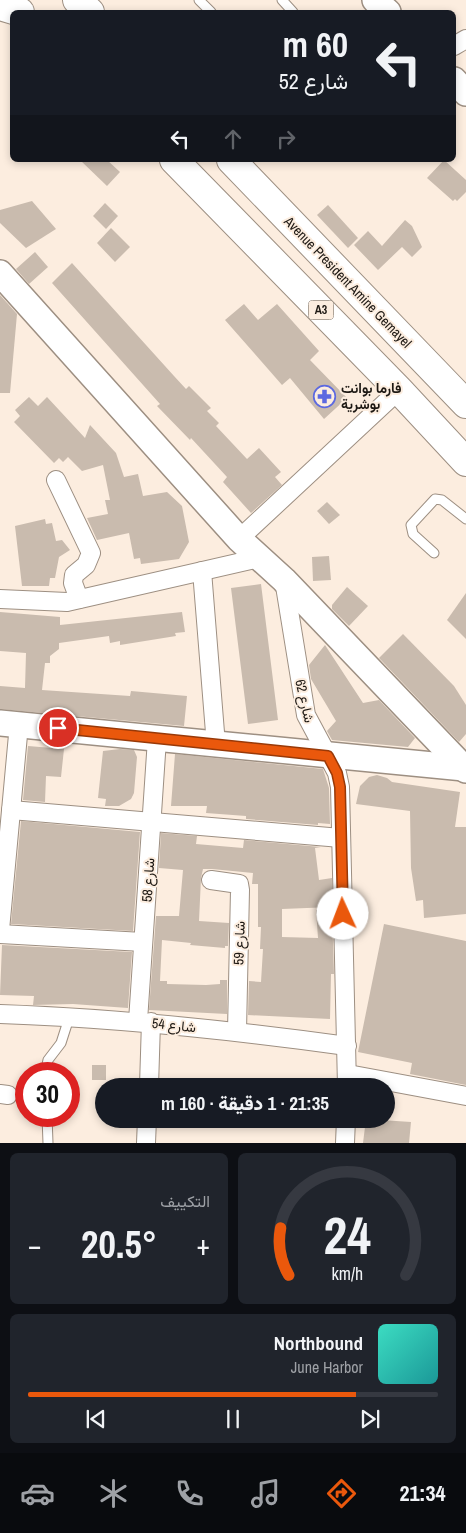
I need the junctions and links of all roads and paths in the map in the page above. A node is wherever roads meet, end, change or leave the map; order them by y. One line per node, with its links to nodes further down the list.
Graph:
1 (16, 0): 7 (highway)
2 (199, 0): 8 (lane)
3 (282, 0): 9 (lane)
4 (376, 0): 10 (street)
5 (0, 6): 6 (highway)
6 (13, 10)
7 (27, 10)
8 (209, 10)
9 (291, 10)
10 (386, 10)
11 (456, 82): 12 (street)
12 (466, 93)
13 (176, 162): 16 (highway, A3)
14 (237, 162): 17 (highway, Avenue President Amine Gemayel)
15 (0, 273): 21 (street)
16 (399, 390): 18 (highway, A3); 21 (street)
17 (466, 404)
18 (466, 462)
19 (56, 480): 27 (street)
20 (466, 519): 22 (lane)
21 (239, 538): 23 (street)
22 (434, 553)
23 (259, 558): 24 (street); 25 (street)
24 (202, 571): 27 (street); 30 (street)
25 (284, 580): 31 (street, شارع 62); 32 (street)
26 (0, 599): 27 (street)
27 (79, 599)
28 (9, 724): 29 (street); 33 (street)
29 (157, 739): 30 (street); 34 (street, شارع 58)
30 (216, 745): 31 (street)
31 (328, 756): 32 (street); 36 (street, شارع 62)
32 (465, 769)
33 (11, 810): 34 (street); 35 (street)
34 (152, 822): 36 (street); 39 (street, شارع 58)
35 (5, 829): 38 (street)
36 (341, 838): 44 (street, شارع 62)
37 (211, 880): 43 (street, شارع 59)
38 (0, 932): 39 (street)
39 (143, 942): 42 (street, شارع 58)
40 (0, 1014): 41 (street, شارع 54)
41 (69, 1018): 42 (street, شارع 54); 45 (lane)
42 (144, 1022): 43 (street, شارع 54); 46 (street, شارع 58)
43 (236, 1031): 44 (street, شارع 54)
44 (347, 1046): 47 (street, شارع 62)
45 (47, 1062)
46 (148, 1078)
47 (347, 1078)
48 (395, 1086): 49 (street)
49 (466, 1096)
50 (47, 1127): 53 (lane)
51 (147, 1128): 54 (street)
52 (346, 1128): 55 (street)
53 (48, 1143)
54 (146, 1143)
55 (345, 1143)

